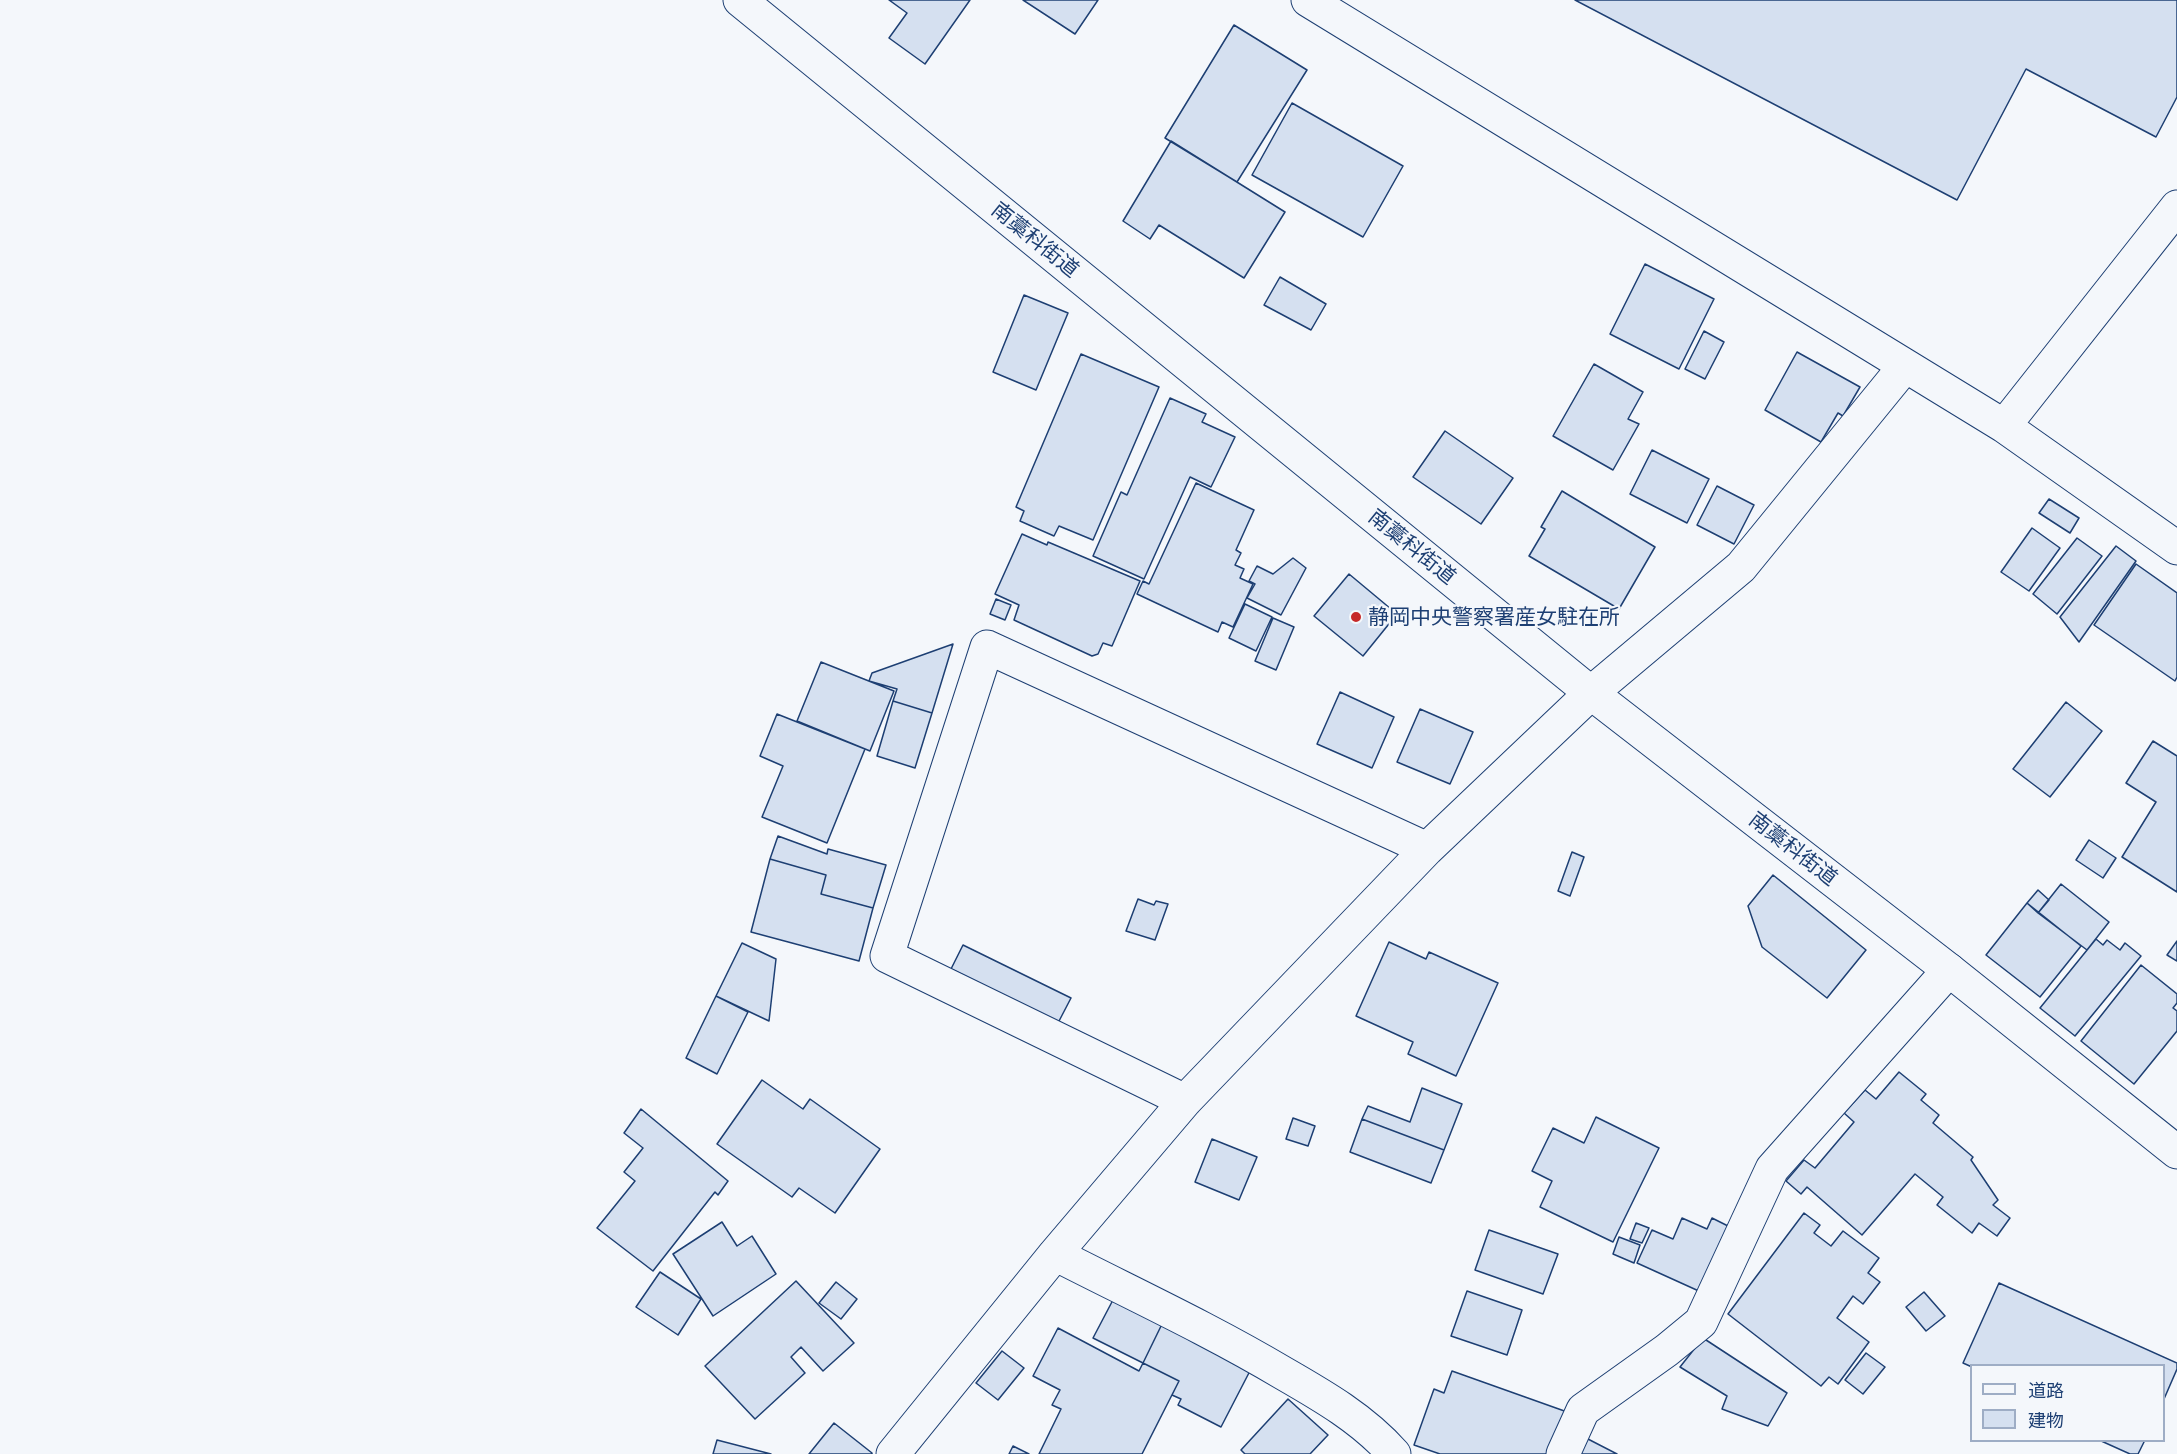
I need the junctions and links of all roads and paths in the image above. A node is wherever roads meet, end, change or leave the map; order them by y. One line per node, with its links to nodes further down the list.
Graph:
1 (1308, 0): 4 (street)
2 (753, 4): 7 (street, 南藁科街道)
3 (2177, 207): 5 (street)
4 (1905, 366): 5 (street); 7 (street)
5 (2004, 426): 6 (street)
6 (2177, 548)
7 (1591, 693): 8 (street); 9 (street, 南藁科街道)
8 (1427, 849): 10 (street); 10 (street)
9 (1949, 970): 11 (street, 南藁科街道); 15 (street)
10 (1185, 1101): 12 (street)
11 (2177, 1152)
12 (1055, 1254): 13 (street); 14 (street)
13 (893, 1454)
14 (1394, 1454)
15 (1563, 1454)

